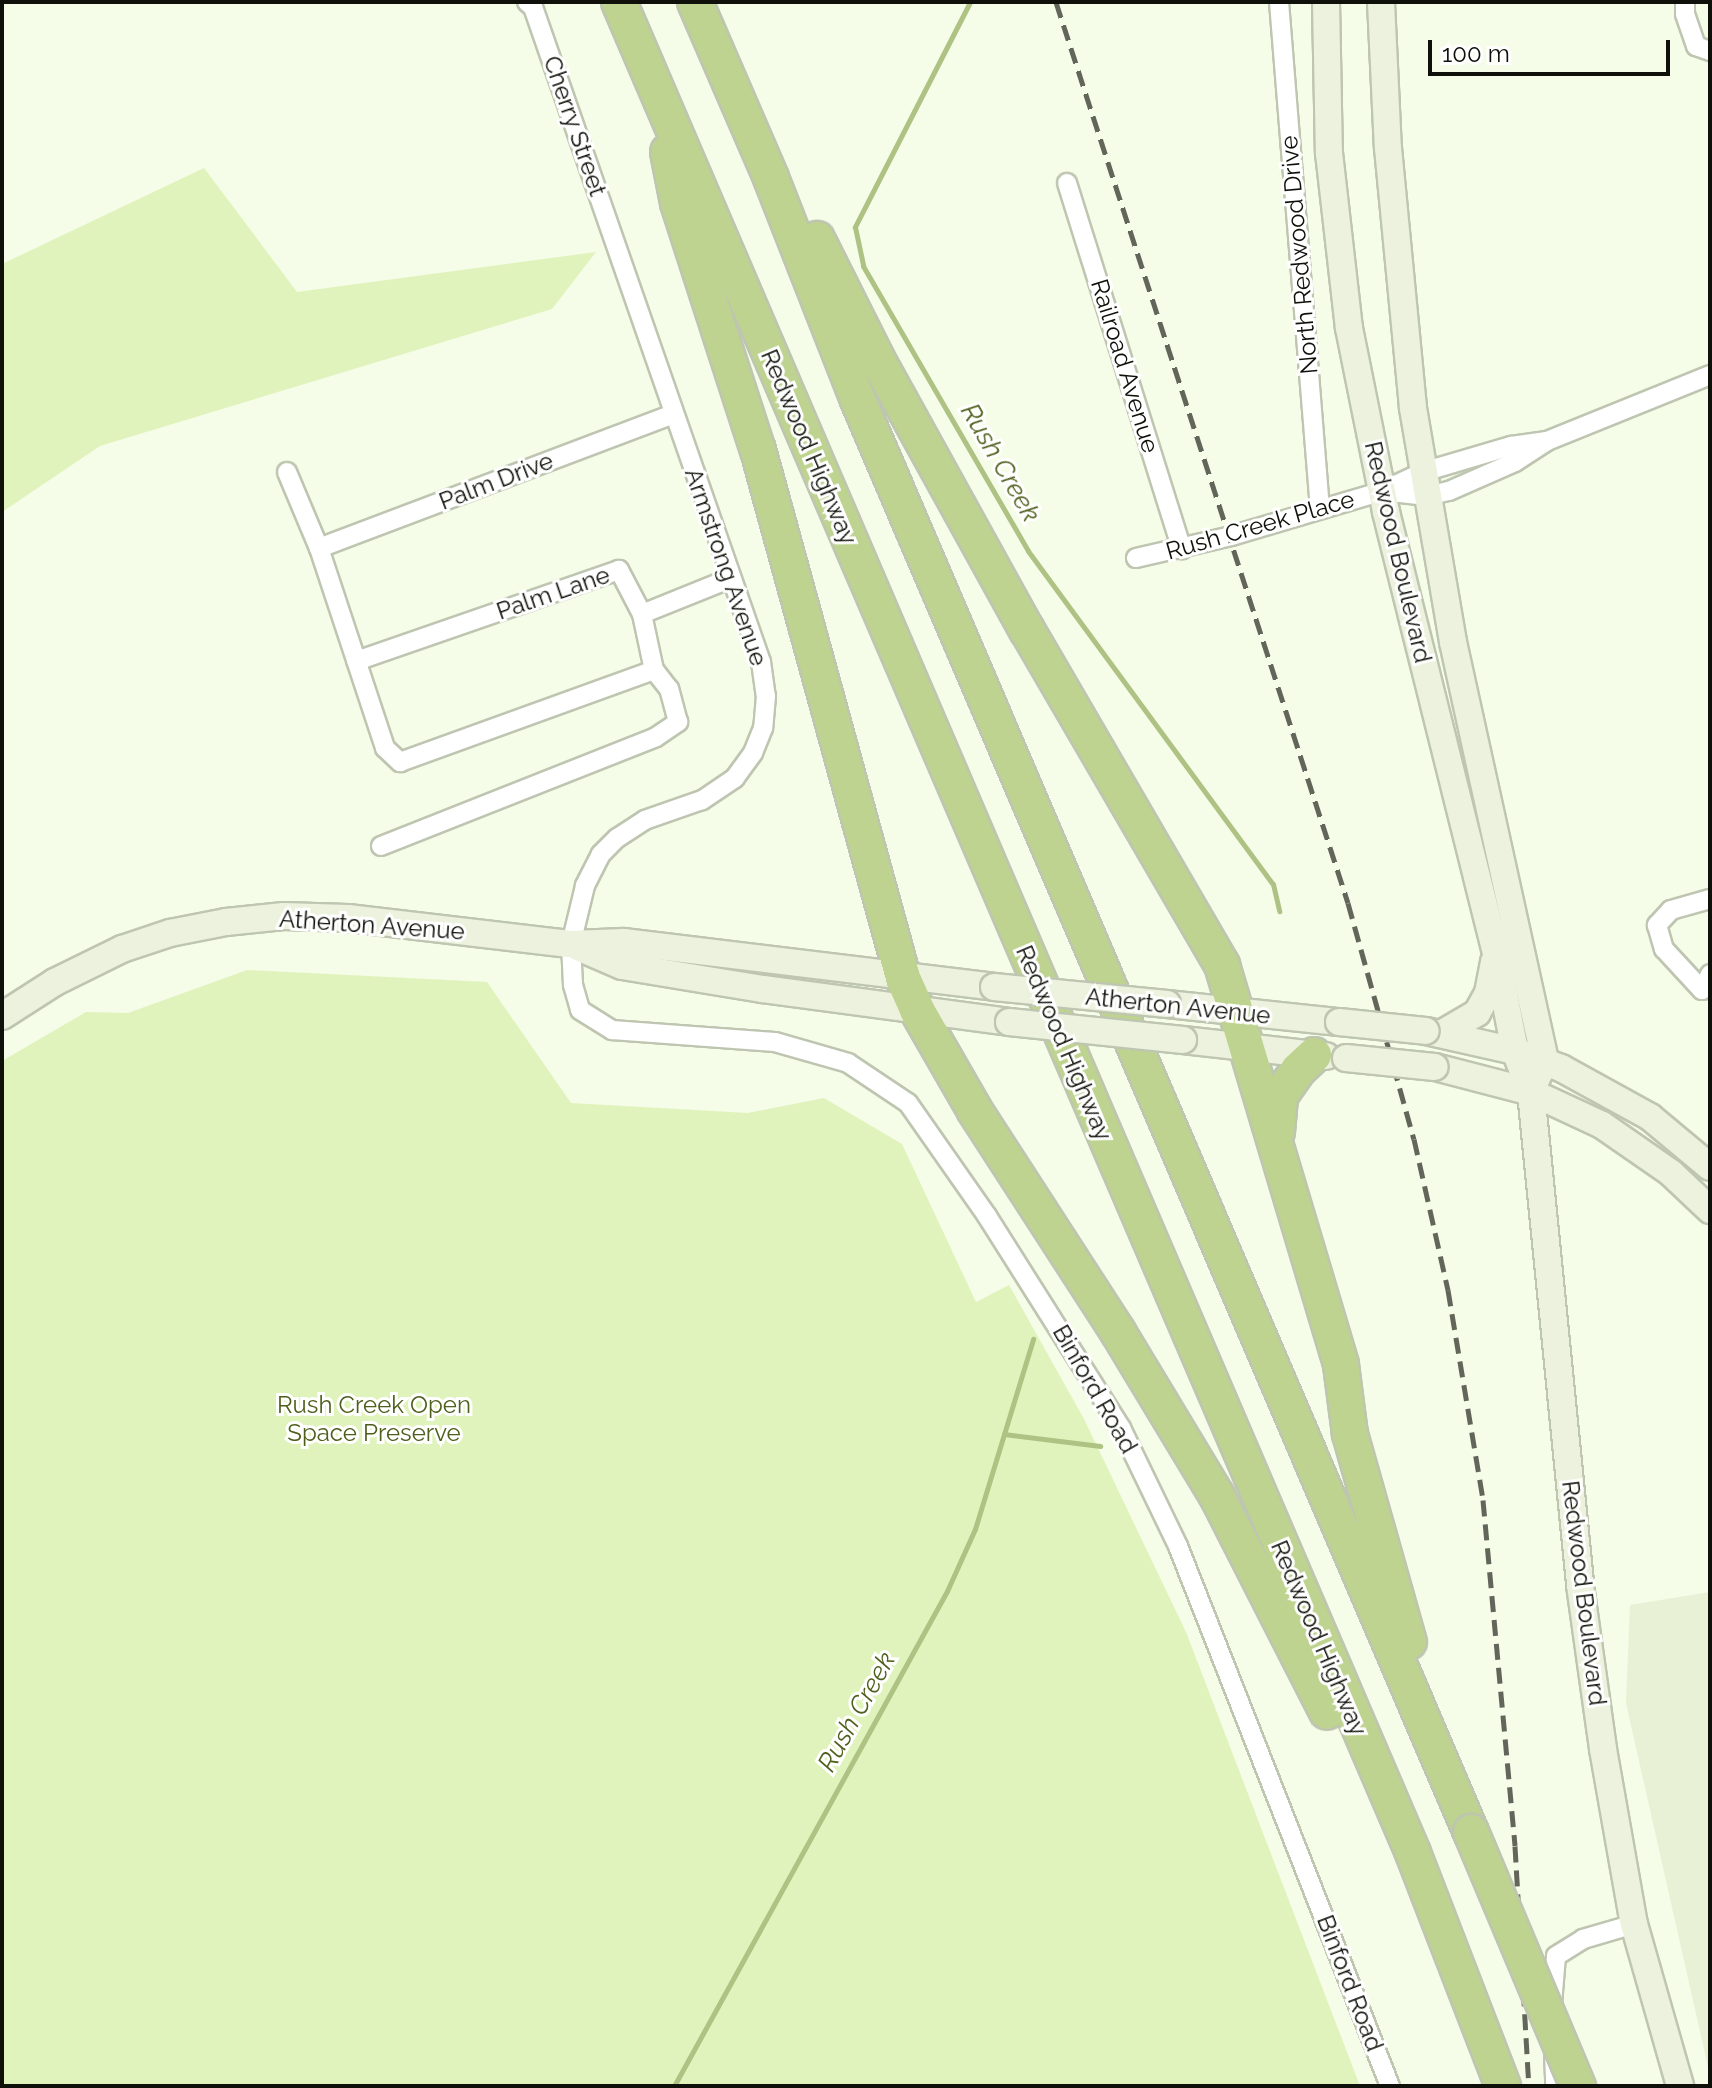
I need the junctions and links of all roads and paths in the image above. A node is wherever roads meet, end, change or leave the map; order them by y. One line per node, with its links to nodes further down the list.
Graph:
1 (527, 2): 12 (street, Cherry Street)
2 (619, 2): 9 (highway, Redwood Highway)
3 (695, 2): 10 (highway)
4 (1279, 2): 18 (street, North Redwood Drive)
5 (1326, 2): 17 (main road, Redwood Boulevard)
6 (1381, 2): 16 (main road, Redwood Boulevard)
7 (1685, 2): 8 (street)
8 (1710, 51)
9 (653, 81): 31 (highway); 45 (highway, Redwood Highway)
10 (771, 178): 33 (highway); 44 (highway)
11 (1067, 183): 20 (street, Railroad Avenue)
12 (619, 252): 14 (street, Armstrong Avenue)
13 (1710, 375): 16 (street, Rush Creek Place)
14 (673, 414): 19 (street, Palm Drive); 22 (street, Armstrong Avenue)
15 (287, 472): 19 (street)
16 (1425, 484): 17 (street, Rush Creek Place); 39 (main road, Redwood Boulevard)
17 (1383, 491): 18 (street, Rush Creek Place); 29 (main road, Redwood Boulevard)
18 (1320, 509): 20 (street, Rush Creek Place)
19 (319, 548): 24 (street)
20 (1182, 549): 21 (street, Rush Creek Place)
21 (1136, 558)
22 (731, 578): 23 (street); 28 (street, Armstrong Avenue)
23 (642, 614): 24 (street, Palm Lane); 25 (street, Palm Lane)
24 (356, 661): 25 (street)
25 (654, 670): 26 (street, Palm Lane)
26 (381, 846)
27 (1710, 899): 30 (street)
28 (571, 944): 31 (main road, Atherton Avenue); 32 (main road, Atherton Avenue); 34 (main road, Atherton Avenue); 47 (street, Binford Road)
29 (1496, 953): 35 (main road); 37 (main road, Redwood Boulevard)
30 (1710, 974)
31 (903, 978): 32 (highway); 33 (main road, Atherton Avenue, bridge)
32 (917, 1010): 36 (main road, Atherton Avenue, bridge); 45 (highway)
33 (1238, 1013): 35 (main road, Atherton Avenue, bridge); 36 (highway)
34 (2, 1016)
35 (1434, 1032): 37 (main road, Atherton Avenue)
36 (1248, 1048): 38 (main road, Atherton Avenue); 41 (highway)
37 (1515, 1051): 39 (main road, Atherton Avenue); 40 (main road, Redwood Boulevard)
38 (1330, 1057): 40 (main road, Atherton Avenue, bridge); 41 (highway)
39 (1545, 1060): 40 (main road, Redwood Boulevard); 42 (main road, Atherton Avenue)
40 (1531, 1092): 43 (main road, Atherton Avenue); 46 (main road, Redwood Boulevard)
41 (1277, 1140): 44 (highway)
42 (1710, 1167)
43 (1710, 1210)
44 (1446, 1774): 50 (highway, bridge)
45 (1378, 1776): 48 (highway, Redwood Highway)
46 (1634, 1924): 49 (street); 51 (main road, Redwood Boulevard)
47 (1390, 2086)
48 (1503, 2086)
49 (1555, 2086)
50 (1578, 2086)
51 (1680, 2086)

